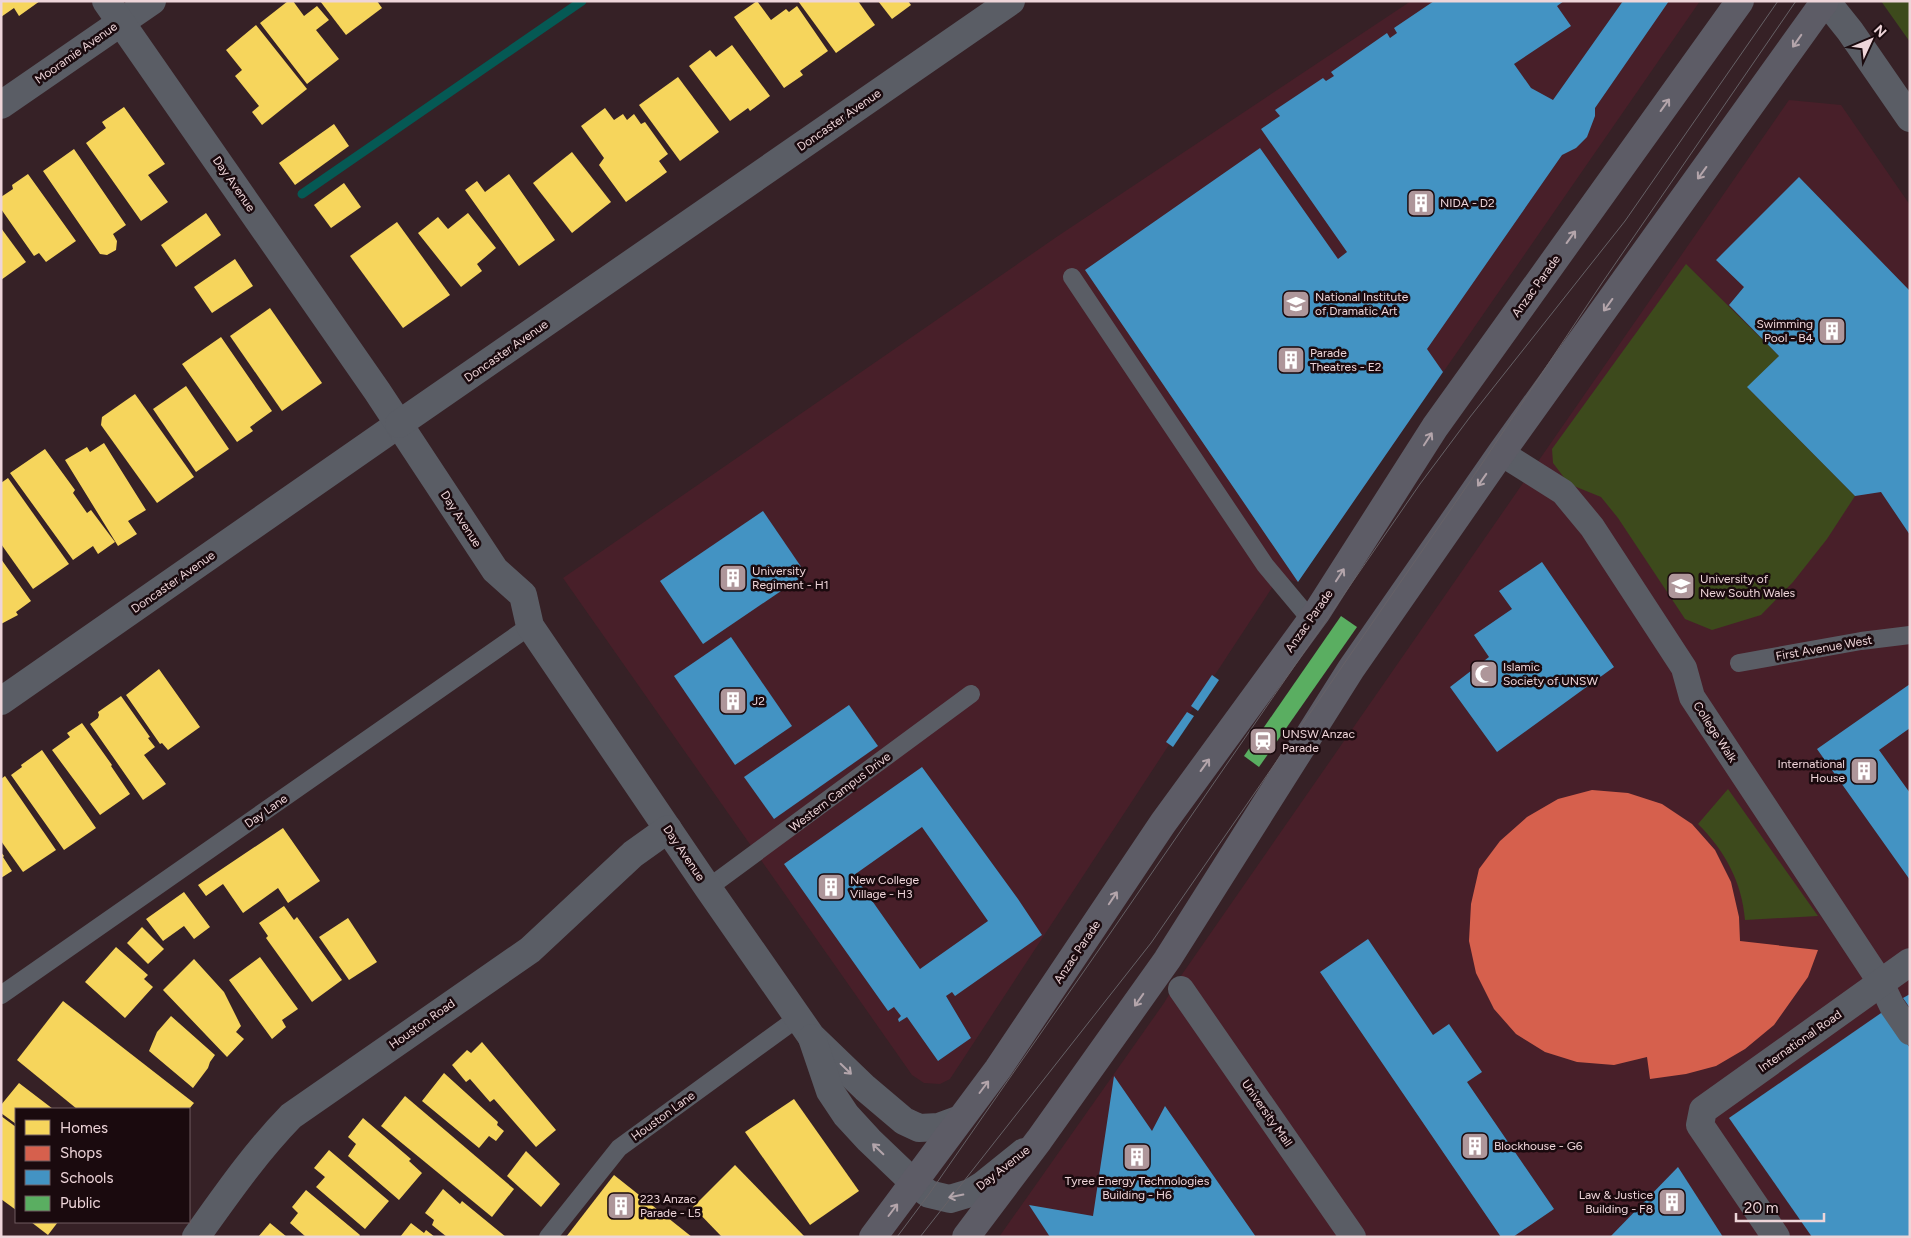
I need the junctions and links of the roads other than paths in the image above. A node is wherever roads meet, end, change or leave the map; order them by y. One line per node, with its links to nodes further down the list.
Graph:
1 (152, 1): 5 (street, Mooramie Avenue)
2 (1011, 1): 9 (street, Doncaster Avenue)
3 (1740, 1): 11 (main road, Anzac Parade, one-way to 3)
4 (1825, 1): 7 (street); 10 (main road, one-way to 10)
5 (113, 12): 6 (street, Mooramie Avenue); 9 (street, Day Avenue)
6 (1, 105)
7 (1910, 118)
8 (1072, 277): 11 (lane)
9 (398, 424): 12 (street, Day Avenue); 16 (street, Doncaster Avenue)
10 (1501, 454): 20 (street, College Walk); 26 (main road, one-way to 26)
11 (1311, 620): 25 (main road, Anzac Parade, one-way to 11)
12 (530, 626): 17 (street, Day Avenue); 22 (lane, Day Lane)
13 (1910, 635): 14 (lane, First Avenue West)
14 (1739, 663)
15 (971, 694): 18 (lane, Western Campus Drive)
16 (1, 702)
17 (668, 829): 18 (street, Day Avenue); 28 (street, Houston Road)
18 (708, 888): 23 (street, Day Avenue)
19 (1910, 962): 20 (street, International Road)
20 (1881, 983): 24 (street, College Walk); 33 (street, International Road)
21 (1181, 989): 32 (street, University Mall)
22 (1, 995)
23 (805, 1027): 25 (street, Day Avenue, one-way to 25); 27 (street, Day Avenue, one-way to 23); 29 (lane, Houston Lane)
24 (1910, 1032)
25 (958, 1120): 27 (main road, Anzac Parade)
26 (1039, 1140): 27 (street, Day Avenue, one-way to 27); 31 (main road)
27 (914, 1183): 30 (main road, Anzac Parade, one-way to 27)
28 (196, 1237)
29 (548, 1237)
30 (873, 1237)
31 (966, 1237)
32 (1353, 1237)
33 (1776, 1237)

